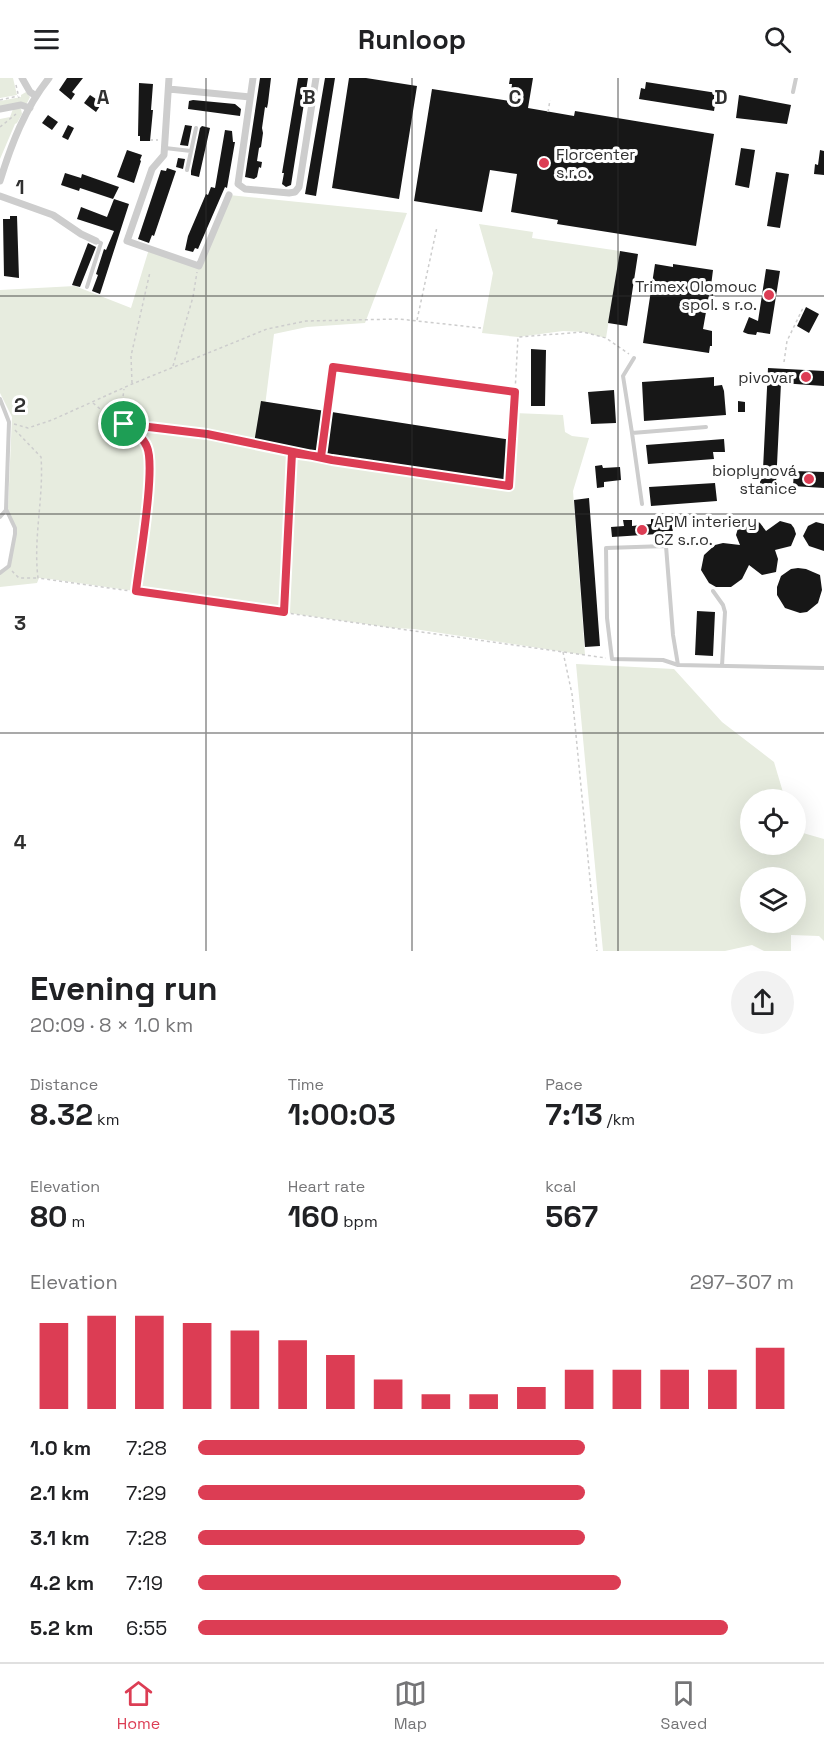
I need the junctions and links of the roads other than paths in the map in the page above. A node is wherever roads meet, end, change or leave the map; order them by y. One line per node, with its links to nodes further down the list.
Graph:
1 (22, 78): 9 (street)
2 (49, 78): 9 (street)
3 (169, 78): 7 (street)
4 (253, 78): 10 (street)
5 (316, 78): 10 (street)
6 (796, 78): 8 (lane)
7 (169, 89): 10 (street); 15 (street)
8 (794, 92)
9 (36, 96): 11 (street)
10 (250, 97)
11 (30, 108): 12 (street); 17 (street)
12 (0, 109)
13 (196, 128): 14 (lane)
14 (192, 151): 15 (lane); 16 (lane)
15 (164, 152): 18 (street)
16 (188, 170)
17 (0, 181)
18 (229, 195)
19 (0, 196): 20 (street)
20 (96, 241): 21 (lane)
21 (87, 287)
22 (634, 358): 25 (lane)
23 (0, 399): 27 (lane)
24 (706, 427): 25 (lane)
25 (632, 433): 26 (lane)
26 (642, 504)
27 (6, 509): 28 (lane); 29 (lane)
28 (0, 518)
29 (0, 573)
30 (713, 591): 32 (lane)
31 (678, 666): 31 (lane); 32 (lane)
32 (722, 666): 33 (lane)
33 (824, 668)

